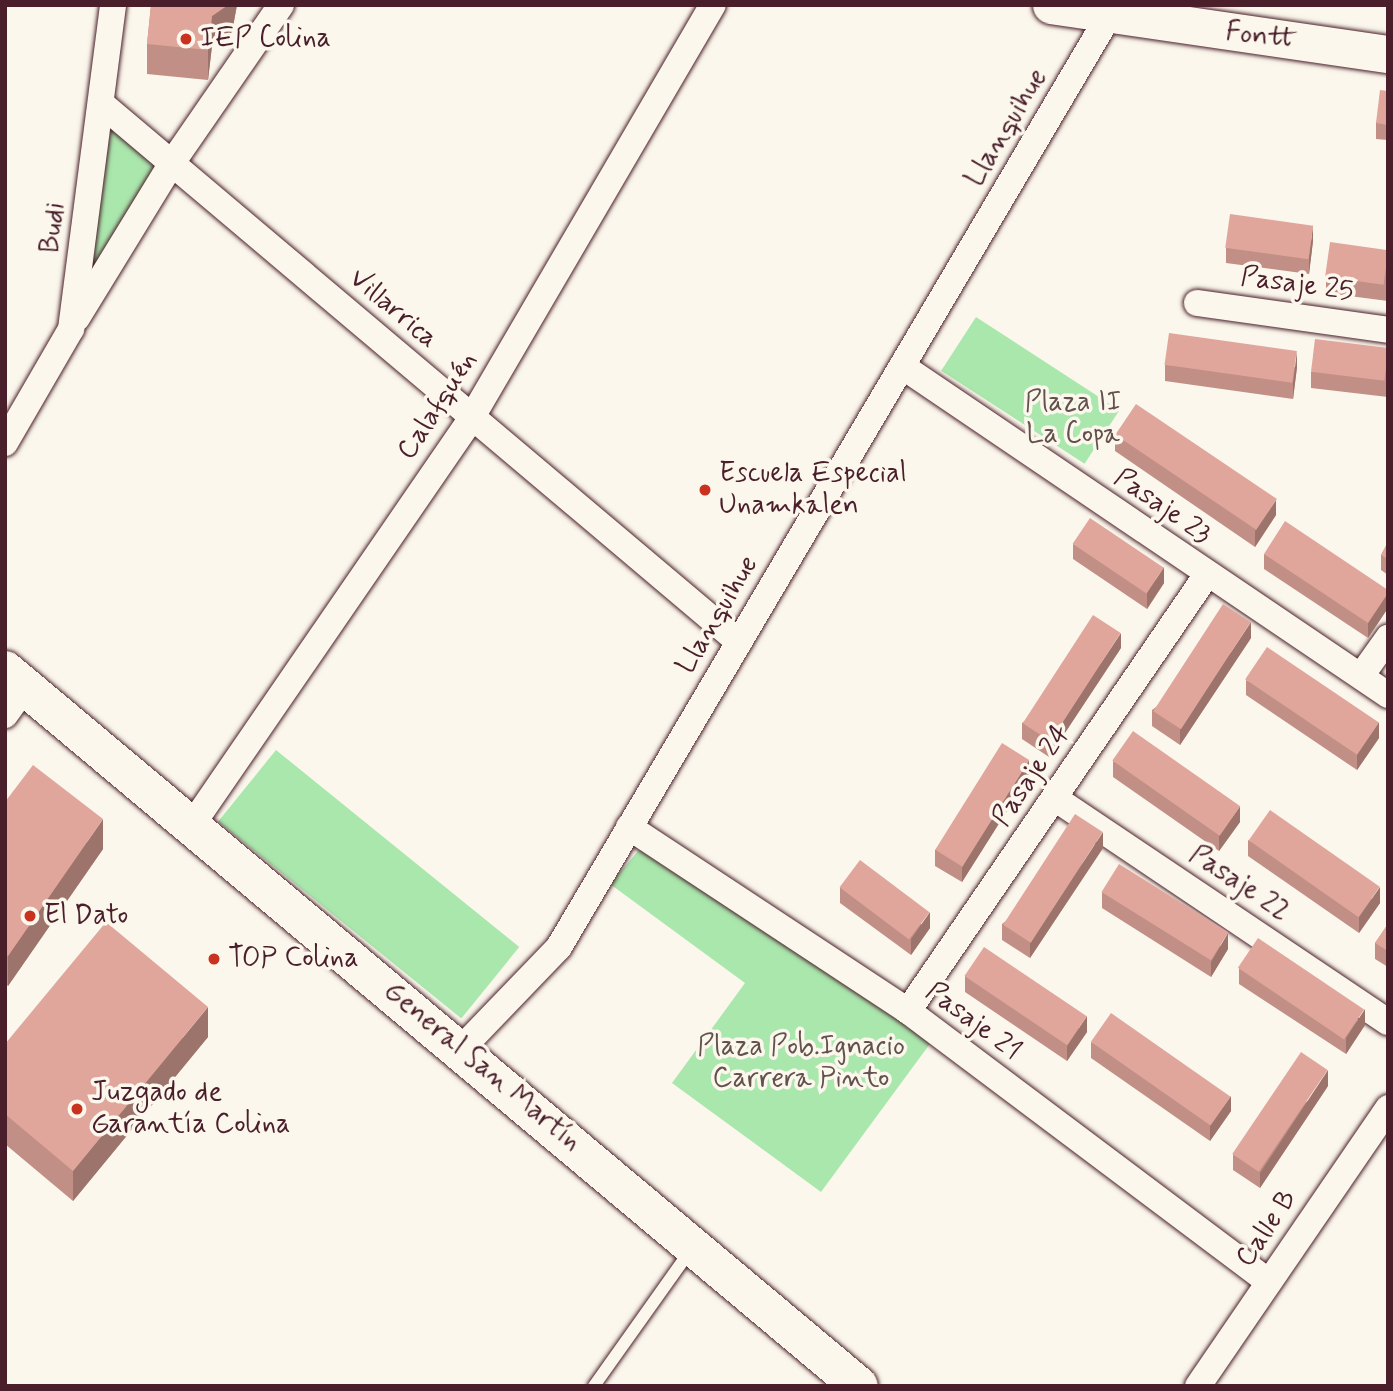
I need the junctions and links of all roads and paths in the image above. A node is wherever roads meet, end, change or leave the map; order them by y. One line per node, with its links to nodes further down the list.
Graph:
1 (113, 5): 8 (street, Budi)
2 (281, 5): 9 (street)
3 (713, 5): 14 (street, Calafquén)
4 (1051, 5): 5 (main road, Fontt)
5 (1110, 14): 6 (main road, Fontt); 13 (street, Llanquihue)
6 (1217, 18): 7 (main road, Fontt)
7 (1388, 54)
8 (104, 106): 9 (street, Villarrica); 11 (street, Budi)
9 (172, 163): 11 (street); 14 (street, Villarrica)
10 (1197, 303): 12 (street, Pasaje 25)
11 (71, 329): 15 (street, Budi)
12 (1388, 330)
13 (902, 366): 16 (street, Pasaje 23); 18 (street, Llanquihue)
14 (472, 417): 18 (street, Villarrica); 23 (street, Calafquén)
15 (5, 443)
16 (1206, 576): 19 (street, Pasaje 23); 22 (street, Pasaje 24)
17 (1388, 638): 19 (street)
18 (738, 642): 24 (street, Llanquihue)
19 (1361, 676): 21 (street, Pasaje 23)
20 (12, 691): 23 (main road, General San Martín)
21 (1388, 695)
22 (1056, 799): 25 (street, Pasaje 24); 26 (street, Pasaje 22)
23 (192, 825): 27 (main road, General San Martín)
24 (629, 827): 25 (street, Pasaje 21); 27 (street, Llanquihue)
25 (908, 1011): 30 (street, Pasaje 21)
26 (1388, 1022)
27 (461, 1049): 29 (main road, General San Martín)
28 (1388, 1108): 30 (street, Calle B)
29 (695, 1245): 31 (lane); 32 (main road, General San Martín)
30 (1269, 1282): 33 (street, Calle B)
31 (594, 1386)
32 (859, 1386)
33 (1199, 1386)

